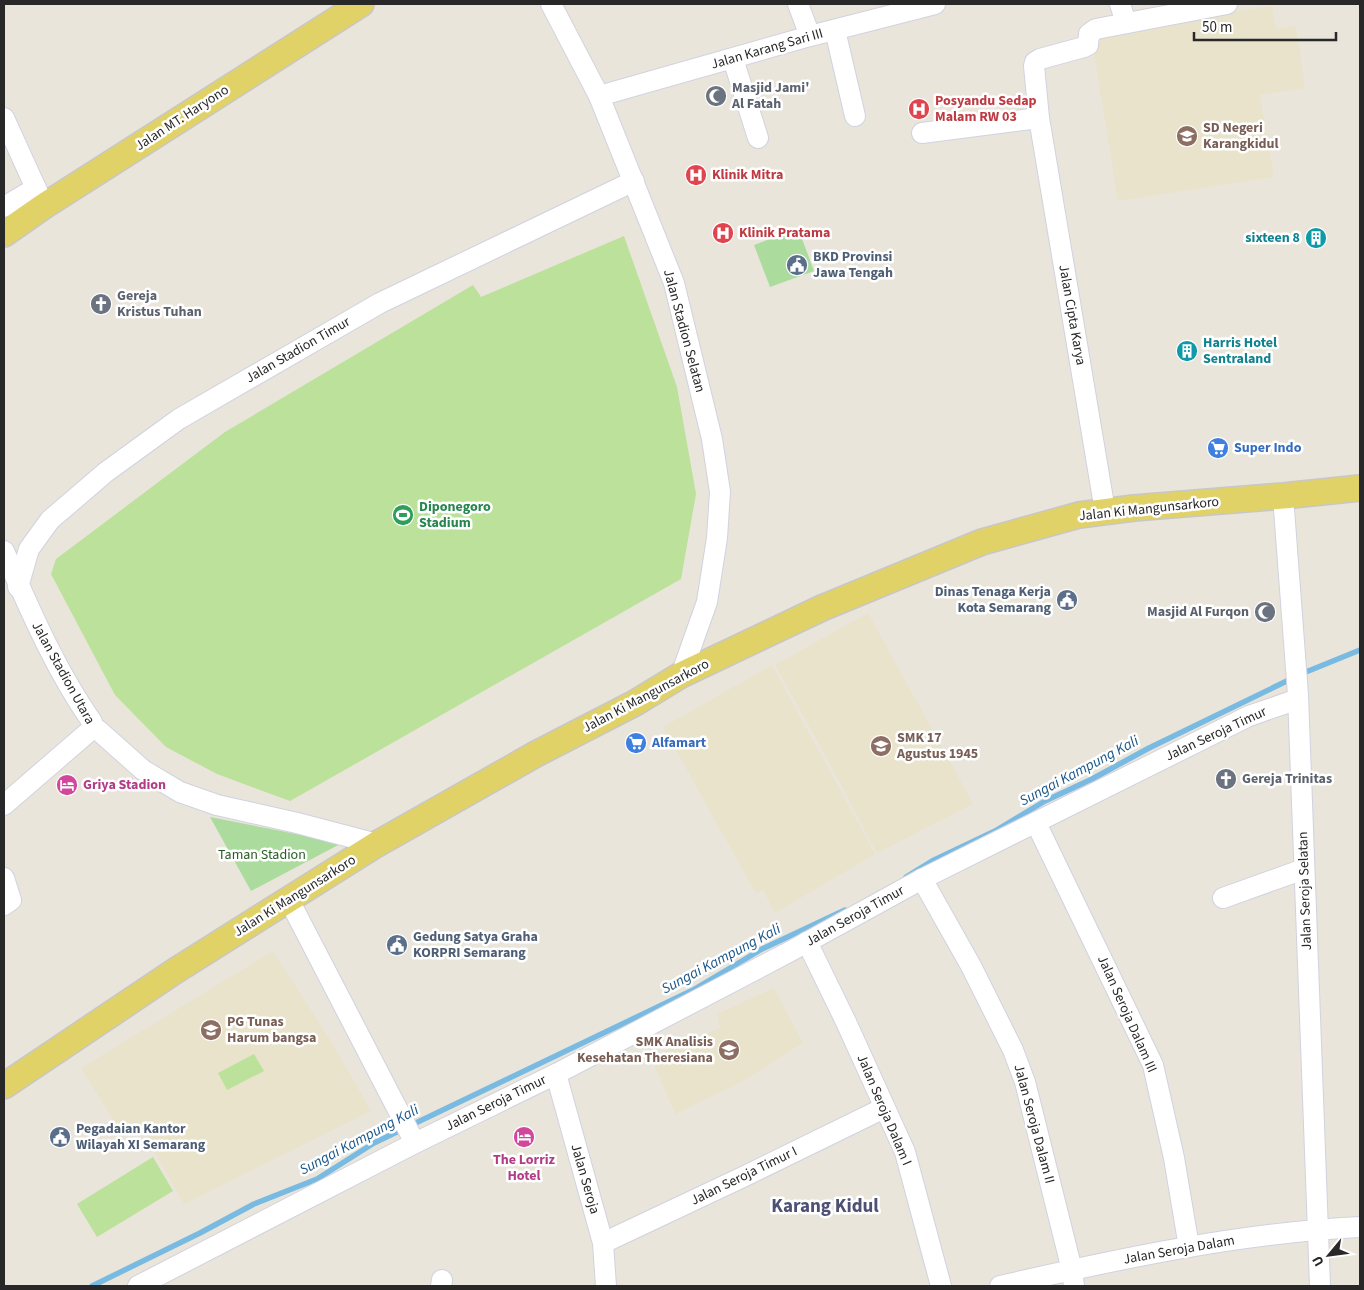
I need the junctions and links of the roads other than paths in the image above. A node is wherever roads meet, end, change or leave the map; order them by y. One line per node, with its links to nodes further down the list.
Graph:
1 (361, 4): 18 (main road, Jalan MT. Haryono)
2 (551, 4): 11 (street, Jalan Stadion Selatan)
3 (798, 4): 9 (street)
4 (936, 4): 8 (street, Jalan Karang Sari III)
5 (1120, 4): 7 (street)
6 (1227, 4): 7 (street)
7 (1126, 23): 14 (street, Jalan Cipta Karya)
8 (835, 30): 9 (street, Jalan Karang Sari III); 12 (street)
9 (810, 36): 10 (street, Jalan Karang Sari III)
10 (733, 59): 11 (street, Jalan Karang Sari III); 16 (street)
11 (599, 96): 17 (street, Jalan Stadion Selatan)
12 (855, 116)
13 (4, 118): 18 (street)
14 (1038, 118): 15 (street); 23 (street, Jalan Cipta Karya)
15 (922, 133)
16 (758, 138)
17 (634, 182): 25 (street, Jalan Stadion Timur); 26 (street, Jalan Stadion Selatan)
18 (40, 197): 19 (street); 20 (main road, Jalan MT. Haryono)
19 (4, 207)
20 (4, 234)
21 (1360, 488): 22 (main road, Jalan Ki Mangunsarkoro)
22 (1283, 496): 23 (main road, Jalan Ki Mangunsarkoro); 27 (street, Jalan Seroja Selatan)
23 (1104, 511): 26 (main road, Jalan Ki Mangunsarkoro)
24 (4, 551): 25 (street, Jalan Stadion Utara)
25 (18, 587): 28 (street, Jalan Stadion Utara)
26 (681, 675): 31 (main road, Jalan Ki Mangunsarkoro)
27 (1298, 695): 30 (street, Jalan Seroja Timur); 32 (street, Jalan Seroja Selatan)
28 (93, 728): 29 (street); 31 (street, Jalan Stadion Utara)
29 (4, 806)
30 (1036, 822): 34 (street, Jalan Seroja Timur); 46 (street, Jalan Seroja Dalam III)
31 (376, 844): 36 (main road, Jalan Ki Mangunsarkoro)
32 (1304, 869): 35 (street); 44 (street, Jalan Seroja Selatan)
33 (4, 878): 37 (street)
34 (922, 879): 38 (street, Jalan Seroja Timur); 47 (street, Jalan Seroja Dalam II)
35 (1223, 898)
36 (290, 900): 40 (main road, Jalan Ki Mangunsarkoro); 42 (street)
37 (4, 905)
38 (807, 942): 39 (street, Jalan Seroja Timur); 41 (street, Jalan Seroja Dalam I)
39 (556, 1074): 42 (street, Jalan Seroja Timur); 45 (street, Jalan Seroja)
40 (4, 1086)
41 (884, 1108): 45 (street, Jalan Seroja Timur I); 50 (street, Jalan Seroja Dalam I)
42 (415, 1143): 48 (street, Jalan Seroja Timur)
43 (1360, 1227): 44 (street, Jalan Seroja Dalam)
44 (1317, 1230): 46 (street, Jalan Seroja Dalam); 52 (street, Jalan Seroja Selatan)
45 (603, 1243): 49 (street, Jalan Seroja)
46 (1189, 1247): 47 (street, Jalan Seroja Dalam)
47 (1073, 1278): 51 (street, Jalan Seroja Dalam)
48 (138, 1286)
49 (606, 1286)
50 (941, 1286)
51 (1000, 1286)
52 (1320, 1286)

